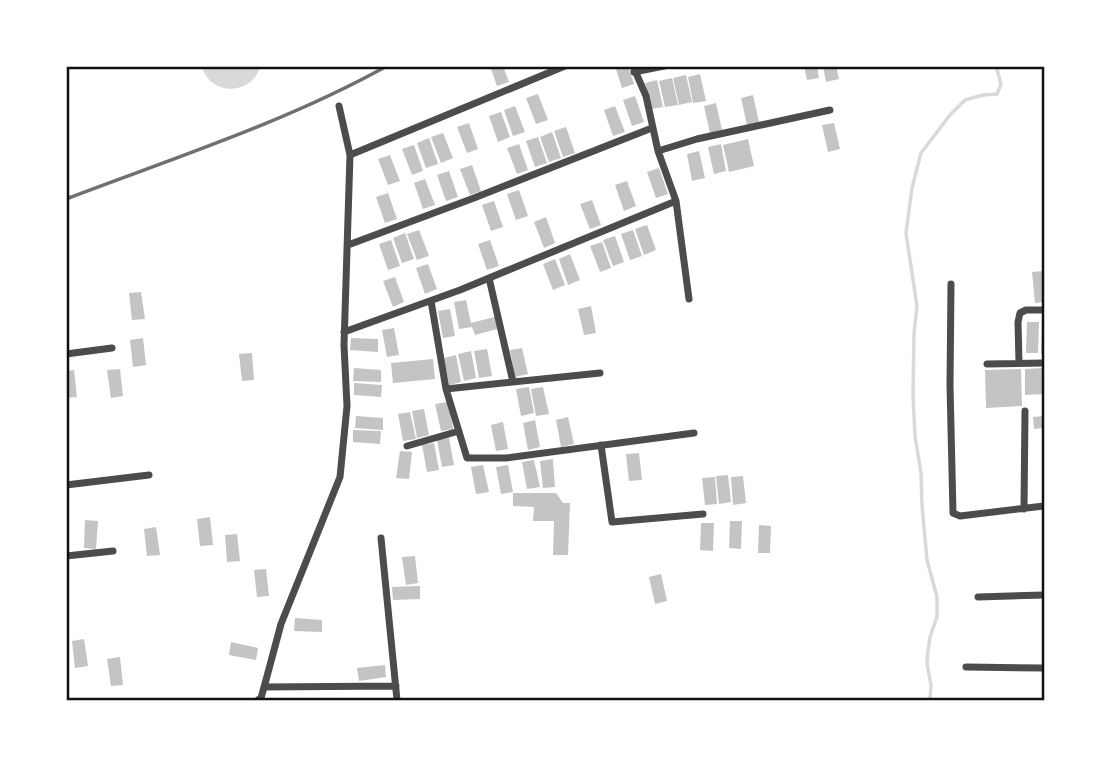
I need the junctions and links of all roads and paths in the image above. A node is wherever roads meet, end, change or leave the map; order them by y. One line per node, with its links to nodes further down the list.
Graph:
1 (565, 66): 8 (street)
2 (664, 66): 3 (street)
3 (634, 69): 6 (street)
4 (339, 106): 8 (street)
5 (830, 110): 7 (street)
6 (652, 128): 7 (street); 10 (street)
7 (657, 151): 9 (street)
8 (350, 155): 10 (street)
9 (676, 201): 11 (street); 13 (street)
10 (348, 245): 16 (street)
11 (489, 278): 14 (street); 23 (street)
12 (951, 284): 33 (street)
13 (689, 299)
14 (430, 301): 16 (street); 24 (street)
15 (1045, 310): 19 (street)
16 (344, 332): 42 (street)
17 (112, 348): 18 (street)
18 (66, 354)
19 (1019, 363): 20 (street); 21 (street)
20 (1045, 363)
21 (987, 364)
22 (600, 373): 23 (street)
23 (513, 382): 24 (street)
24 (446, 389): 26 (street)
25 (1025, 411): 33 (street)
26 (458, 431): 28 (street); 29 (street)
27 (694, 433): 28 (street)
28 (601, 445): 34 (street)
29 (407, 446)
30 (149, 475): 31 (street)
31 (66, 485)
32 (1045, 506): 33 (street)
33 (1024, 509)
34 (703, 514)
35 (380, 538): 43 (street)
36 (113, 551): 37 (street)
37 (66, 555)
38 (1045, 595): 39 (street)
39 (978, 597)
40 (966, 667): 41 (street)
41 (1045, 668)
42 (264, 687): 43 (street); 44 (street)
43 (396, 687): 45 (street)
44 (258, 701)
45 (397, 701)

